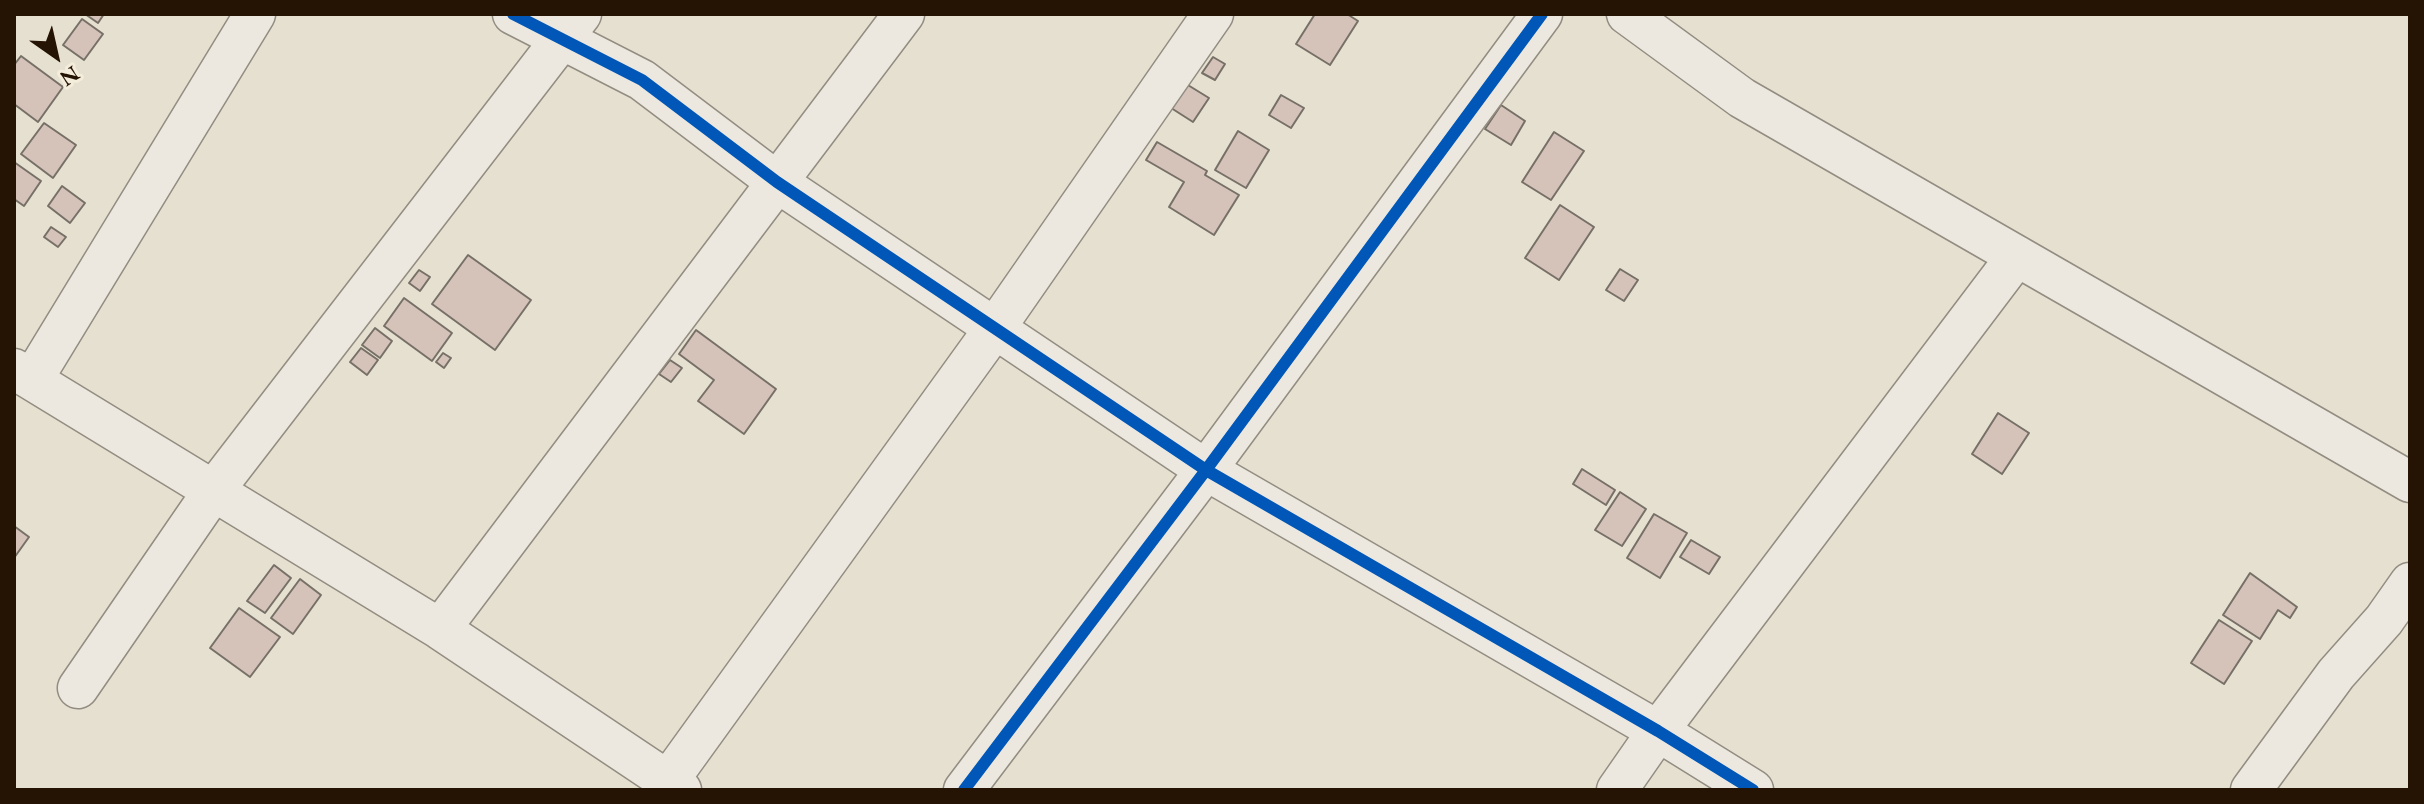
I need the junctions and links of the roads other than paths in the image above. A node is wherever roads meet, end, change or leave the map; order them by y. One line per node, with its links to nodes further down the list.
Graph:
1 (255, 14): 11 (street)
2 (513, 14): 7 (street)
3 (904, 14): 8 (street)
4 (1213, 14): 10 (street)
5 (1542, 14): 12 (street)
6 (1627, 14): 9 (street)
7 (571, 27): 8 (street); 14 (street)
8 (777, 182): 10 (street); 16 (street)
9 (2017, 256): 13 (street); 18 (street)
10 (995, 328): 12 (street); 19 (street)
11 (23, 374): 14 (street)
12 (1206, 470): 18 (street); 20 (street)
13 (2410, 482)
14 (214, 490): 16 (street); 17 (street)
15 (2410, 583): 23 (street)
16 (440, 629): 19 (street)
17 (78, 688)
18 (1658, 731): 21 (street); 22 (street)
19 (675, 786)
20 (964, 790)
21 (1617, 790)
22 (1753, 790)
23 (2251, 790)

